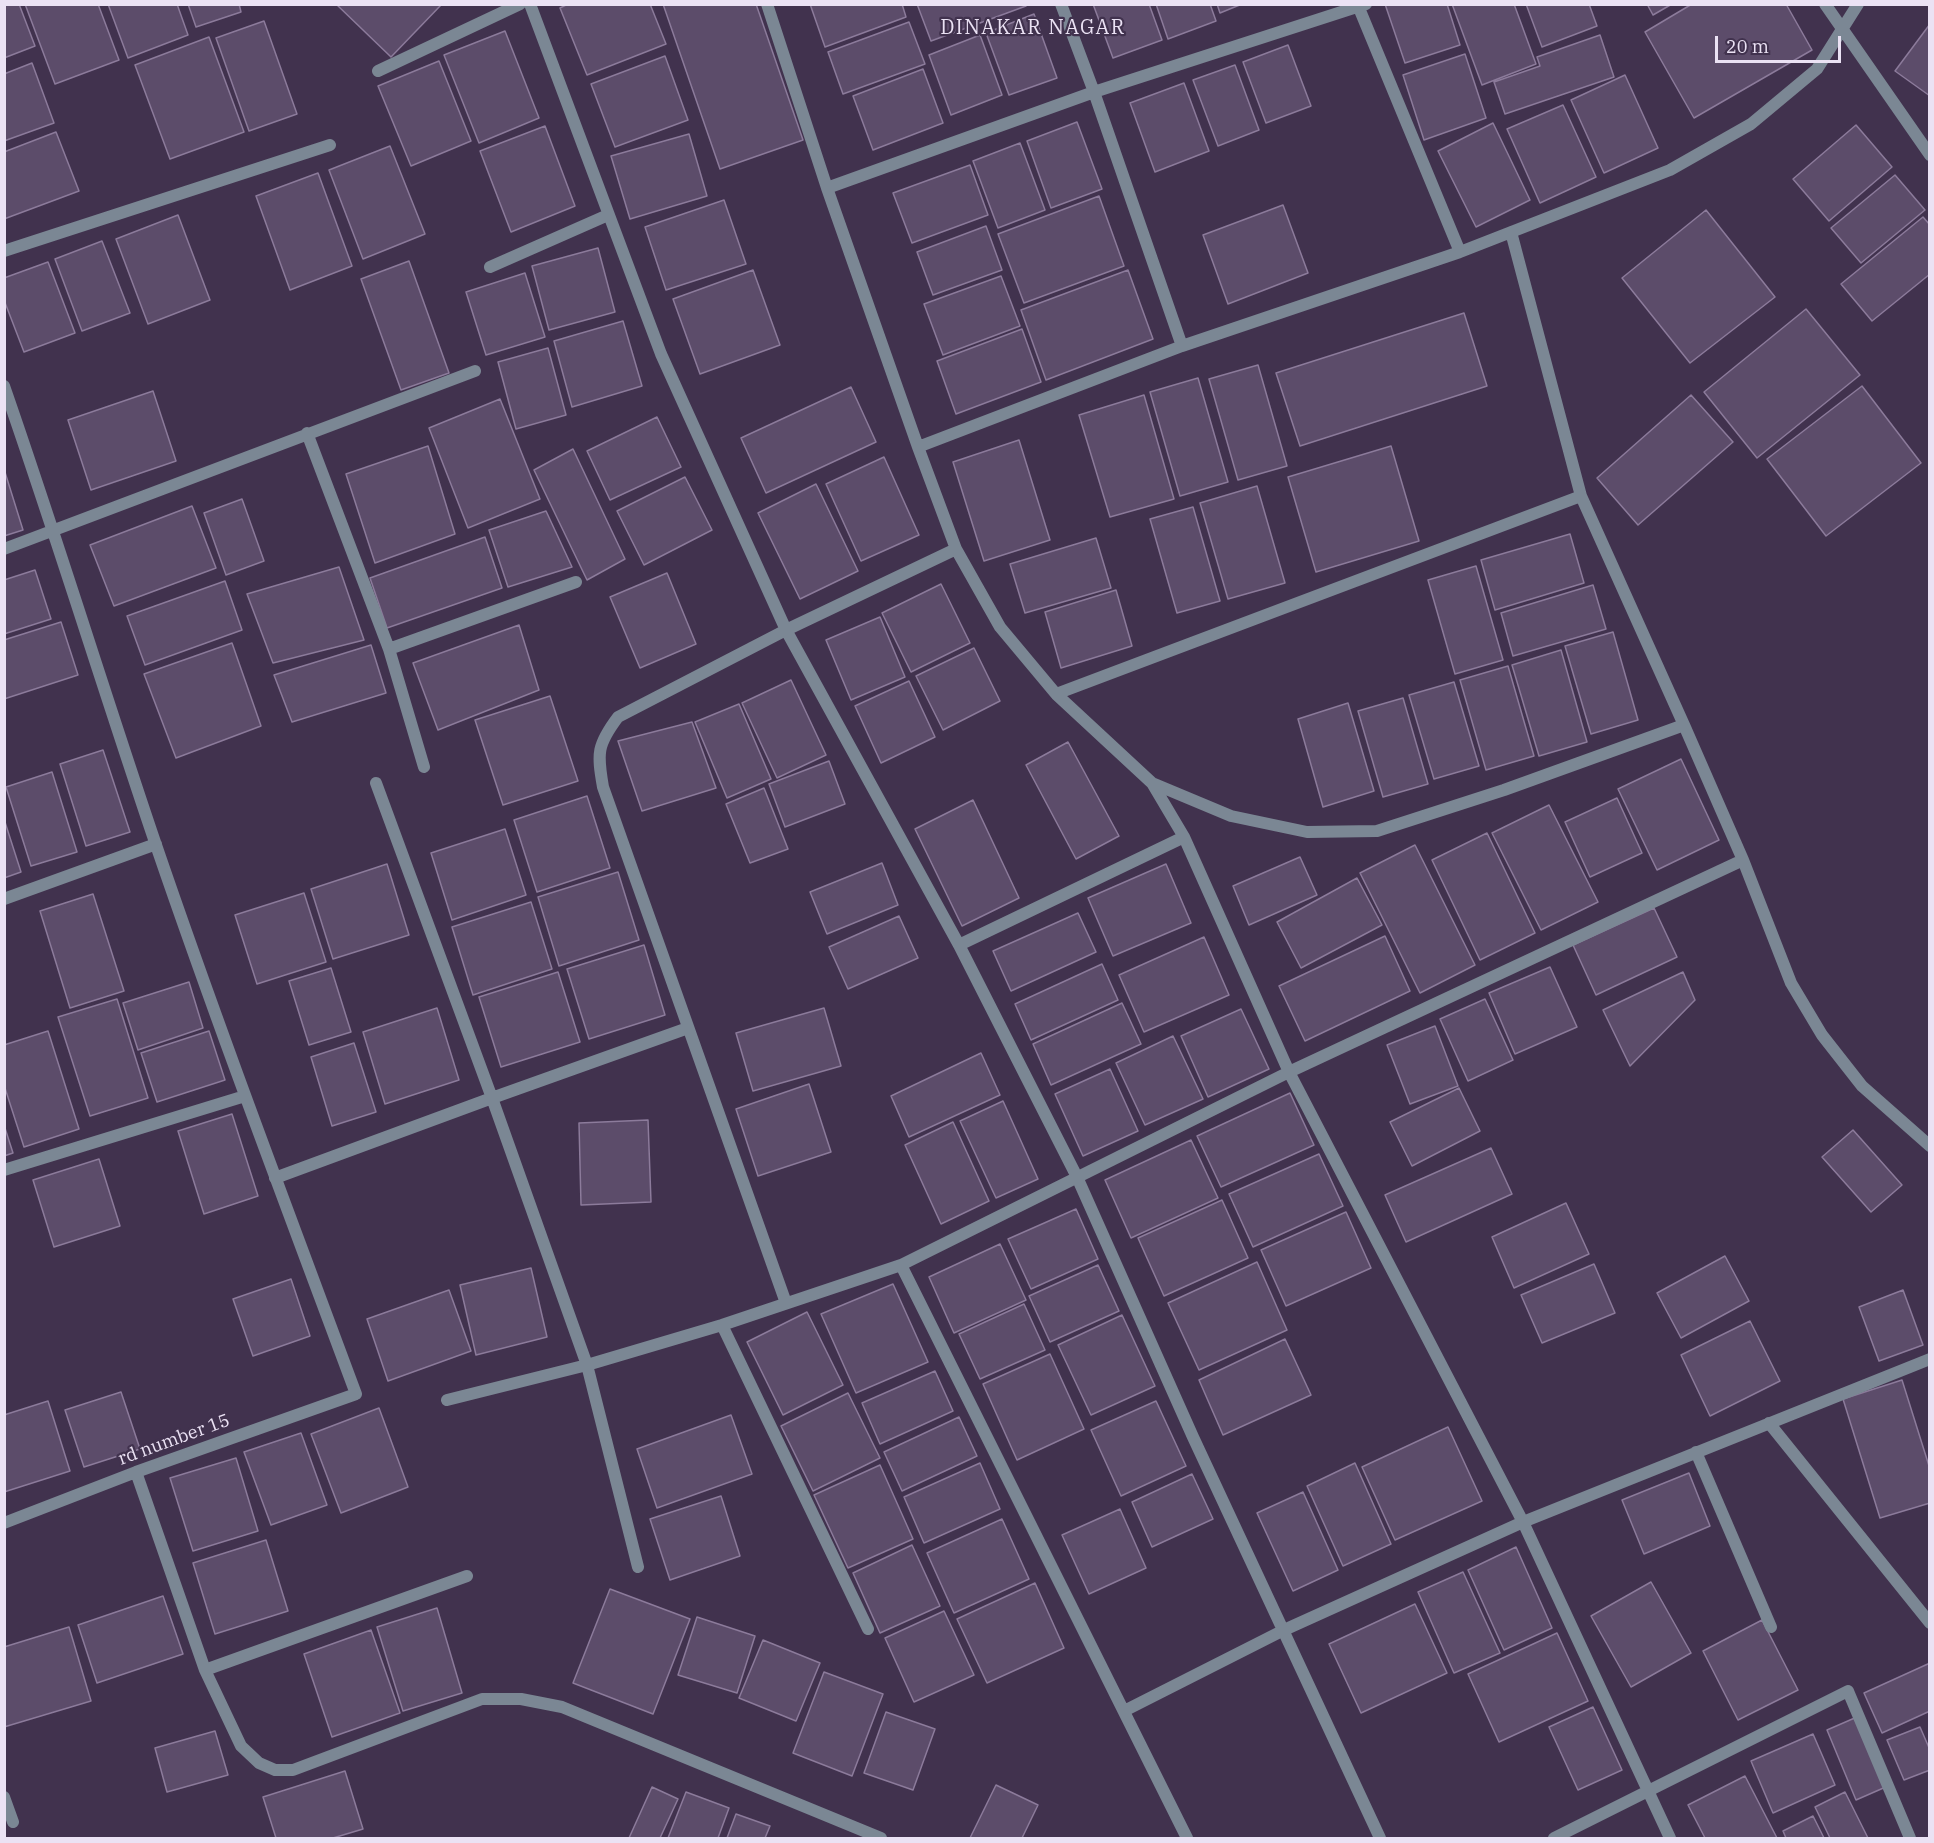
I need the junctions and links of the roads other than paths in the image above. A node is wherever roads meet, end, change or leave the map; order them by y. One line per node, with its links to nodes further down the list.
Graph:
1 (520, 4): 9 (street)
2 (530, 4): 14 (street)
3 (767, 4): 13 (street)
4 (1061, 4): 10 (street)
5 (1825, 4): 8 (street)
6 (1858, 4): 8 (street)
7 (1363, 6): 10 (street); 17 (street)
8 (1842, 31): 12 (street); 15 (street)
9 (378, 70)
10 (1094, 92): 13 (street); 19 (street)
11 (330, 145): 16 (street)
12 (1929, 155)
13 (827, 188): 23 (street)
14 (609, 215): 18 (street); 29 (street)
15 (1511, 232): 17 (street); 24 (street)
16 (4, 251)
17 (1460, 252): 19 (street)
18 (490, 267)
19 (1182, 346): 23 (street)
20 (475, 371): 22 (street)
21 (4, 386): 25 (street)
22 (307, 433): 25 (street); 30 (street)
23 (918, 447): 27 (street)
24 (1581, 496): 31 (street); 32 (street)
25 (54, 530): 26 (street); 37 (street)
26 (4, 549)
27 (956, 549): 29 (street); 31 (street)
28 (576, 582): 30 (street)
29 (786, 630): 40 (street); 41 (street)
30 (389, 649): 33 (street)
31 (1056, 694): 35 (street)
32 (1683, 725): 35 (street); 38 (street)
33 (424, 767)
34 (376, 783): 44 (street)
35 (1152, 783): 36 (street)
36 (1184, 837): 40 (street); 42 (street)
37 (156, 844): 39 (street); 43 (street)
38 (1743, 860): 42 (street); 45 (street)
39 (4, 899)
40 (959, 945): 47 (street)
41 (688, 1028): 44 (street); 50 (street)
42 (1289, 1072): 47 (street); 58 (street)
43 (245, 1096): 46 (street); 48 (street)
44 (492, 1098): 48 (street); 53 (street)
45 (1929, 1146)
46 (4, 1170)
47 (1077, 1177): 49 (street); 65 (street)
48 (275, 1178): 57 (street, rd number 15)
49 (901, 1265): 50 (street); 67 (street)
50 (786, 1303): 51 (street)
51 (722, 1325): 53 (street); 64 (street)
52 (1929, 1359): 55 (street)
53 (587, 1365): 54 (street); 60 (street)
54 (447, 1400)
55 (1769, 1423): 56 (street); 62 (street)
56 (1696, 1452): 58 (street); 63 (street)
57 (136, 1472): 59 (street, rd number 15); 66 (street)
58 (1523, 1522): 65 (street); 68 (street)
59 (4, 1523)
60 (638, 1567)
61 (467, 1576): 66 (street)
62 (1929, 1623)
63 (1771, 1627)
64 (868, 1629)
65 (1284, 1630): 67 (street); 73 (street)
66 (205, 1670): 71 (street)
67 (1124, 1711): 72 (street)
68 (1647, 1791): 74 (street); 75 (street); 76 (street)
69 (4, 1797): 70 (street)
70 (13, 1821)
71 (881, 1839)
72 (1187, 1839)
73 (1380, 1839)
74 (1554, 1839)
75 (1670, 1839)
76 (1910, 1839)

